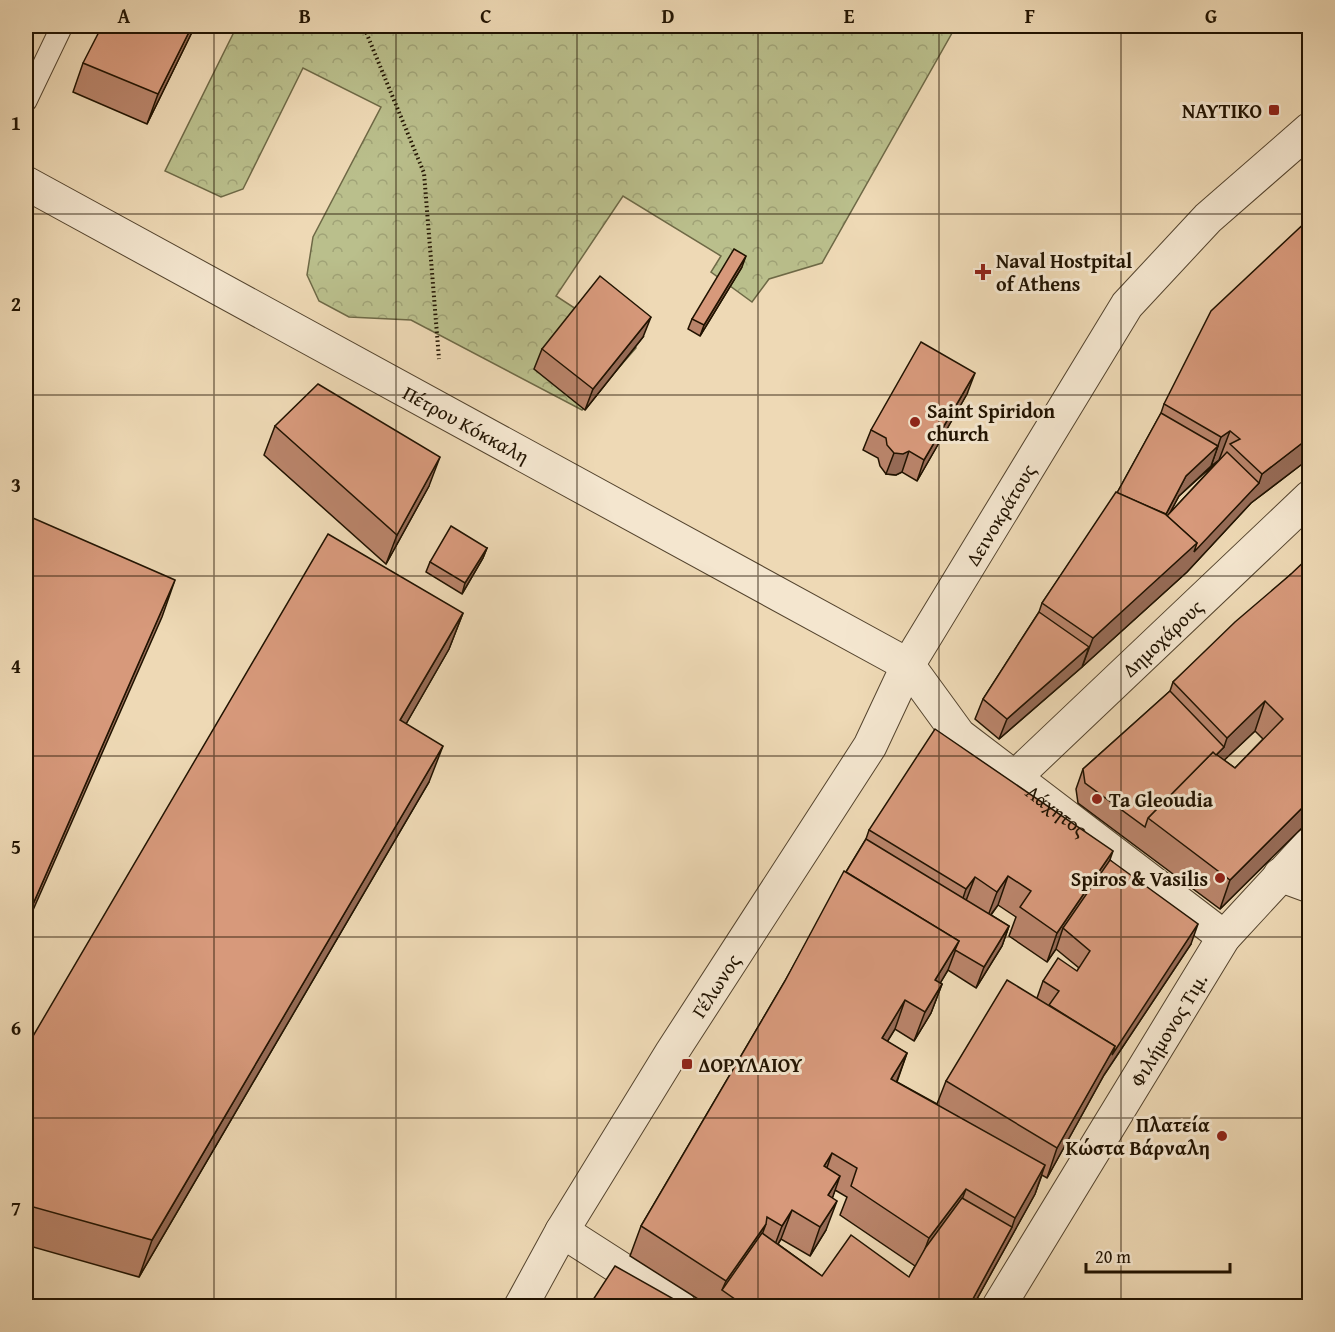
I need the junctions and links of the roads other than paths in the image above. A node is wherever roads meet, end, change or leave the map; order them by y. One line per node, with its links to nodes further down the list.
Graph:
1 (62, 26): 2 (lane)
2 (26, 101)
3 (1310, 129): 6 (street, Δεινοκράτους)
4 (26, 183): 6 (street, Πέτρου Κόκκαλη)
5 (1310, 497): 7 (street, Δημοχάρους)
6 (908, 665): 7 (street, Λάχητος); 11 (street, Γέλωνος)
7 (1014, 778): 10 (street, Λάχητος)
8 (1310, 844): 9 (street, Φιλήμονος Τιμ.)
9 (1295, 880): 10 (street, Φιλήμονος Τιμ.)
10 (1224, 937): 14 (street, Φιλήμονος Τιμ.)
11 (562, 1231): 12 (street, Γέλωνος); 13 (street)
12 (521, 1306)
13 (679, 1306)
14 (999, 1306)

